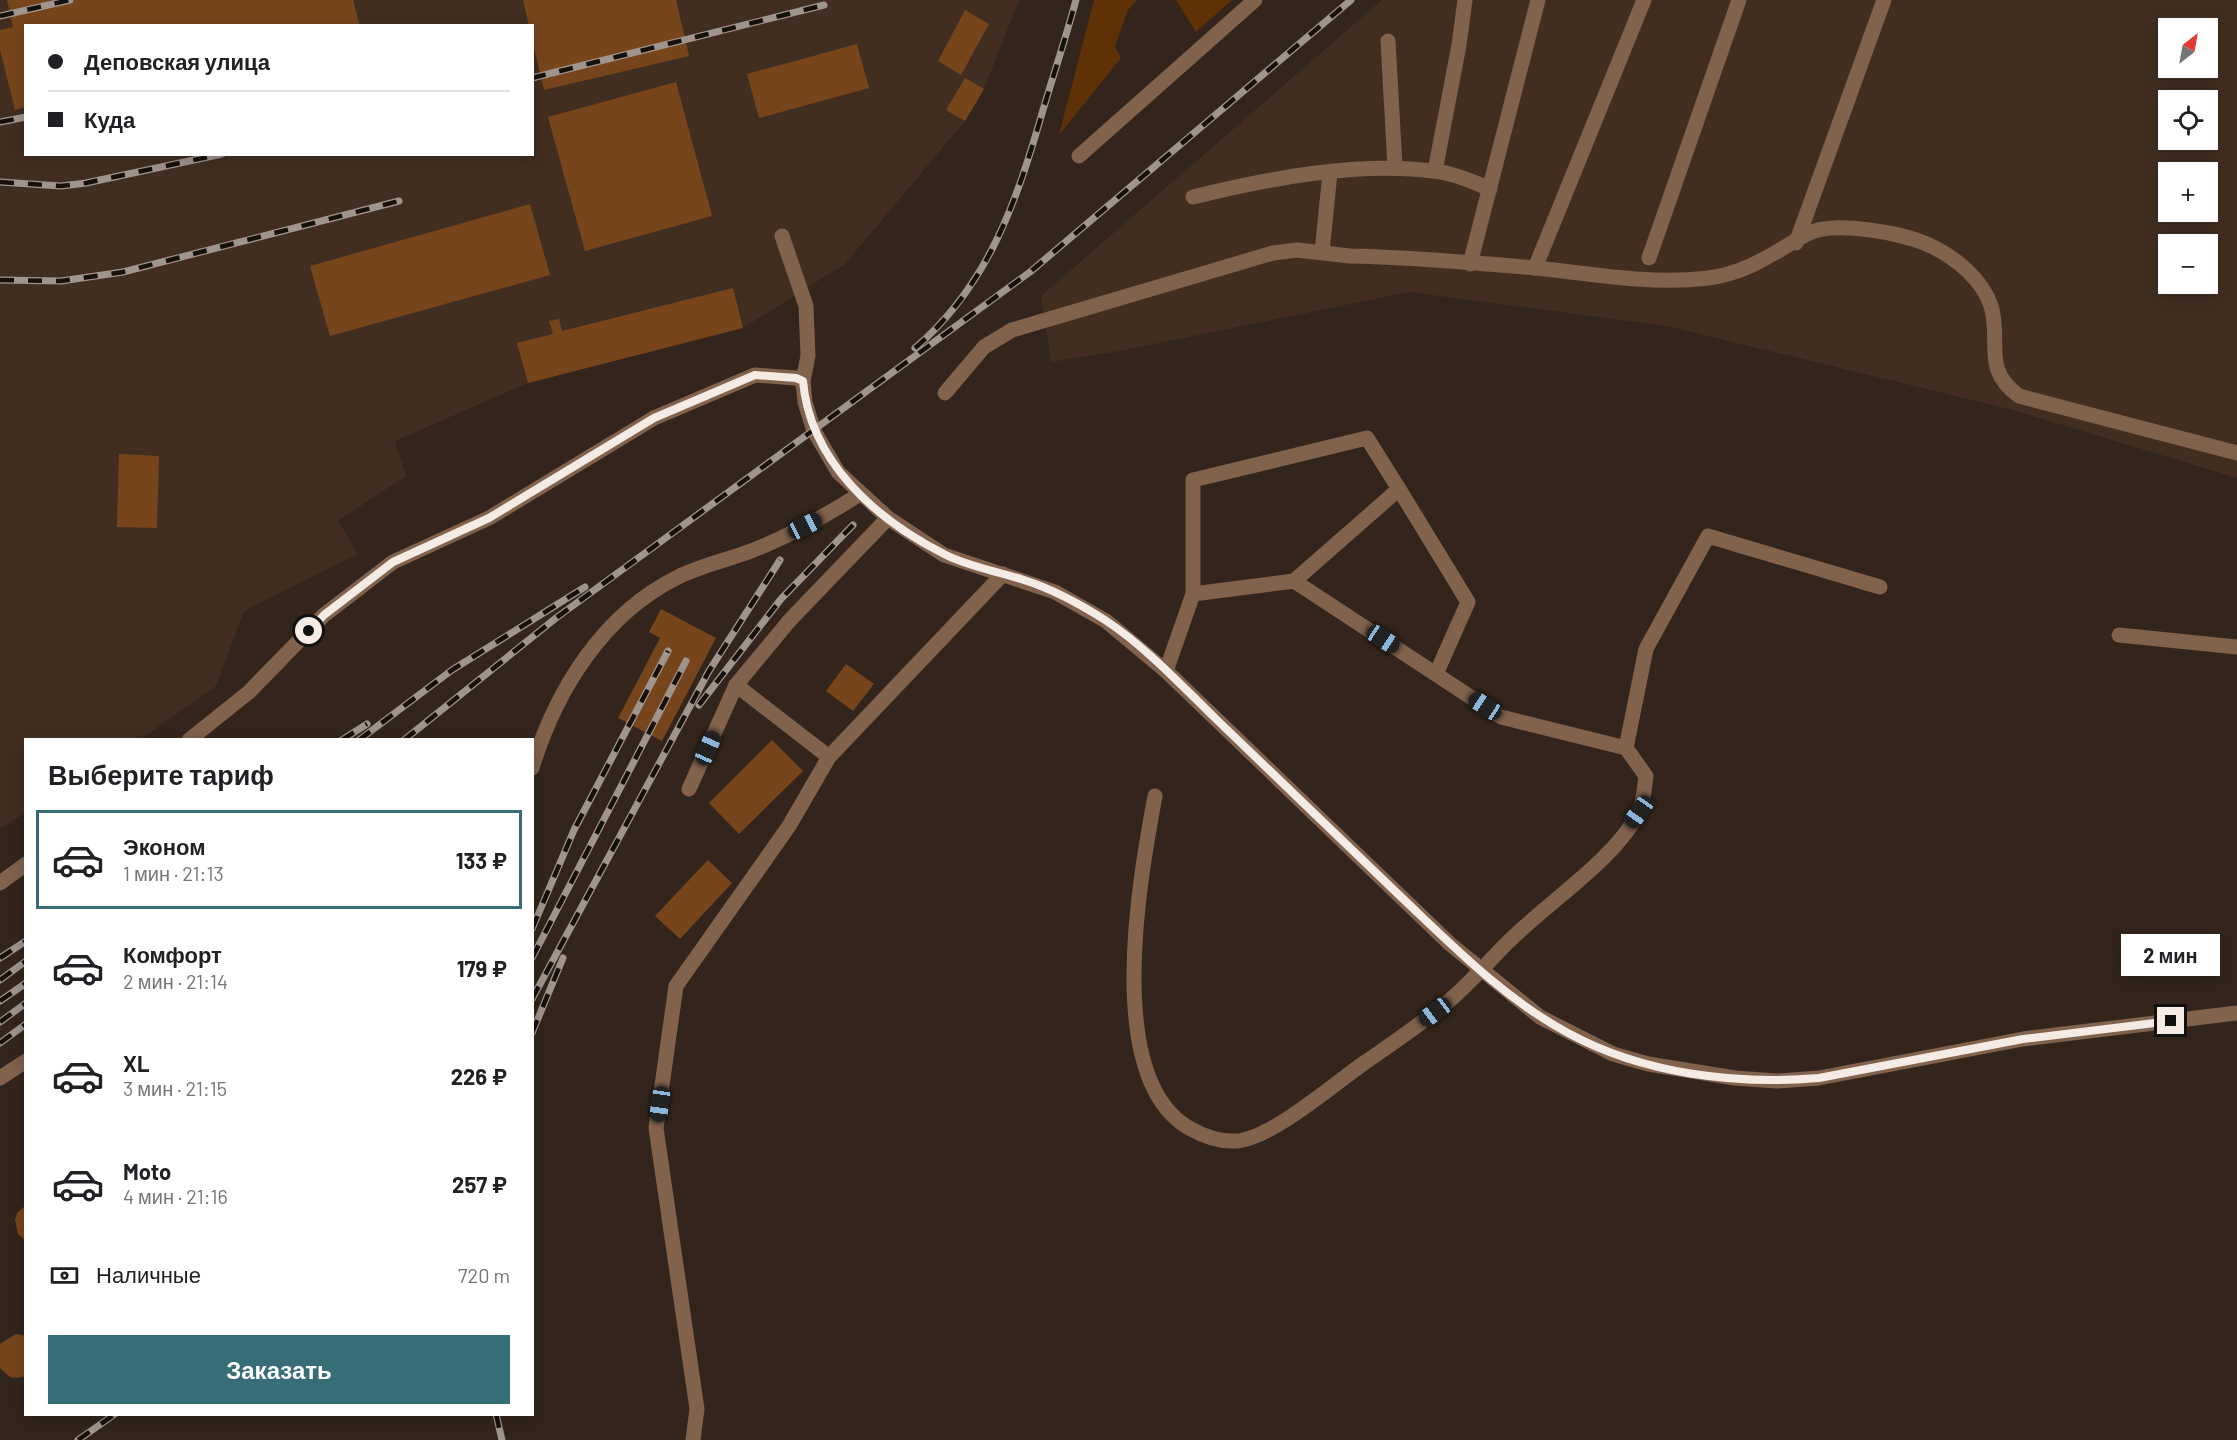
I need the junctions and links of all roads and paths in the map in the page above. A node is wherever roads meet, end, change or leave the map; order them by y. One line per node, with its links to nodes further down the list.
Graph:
1 (1255, 0): 8 (street)
2 (1465, 0): 10 (street)
3 (1538, 0): 12 (street)
4 (1644, 0): 19 (street)
5 (1739, 0): 17 (street)
6 (1884, 0): 15 (street)
7 (1388, 41): 9 (street)
8 (1079, 156)
9 (1395, 167): 10 (street); 11 (street)
10 (1435, 171): 12 (street)
11 (1330, 173): 13 (street); 16 (street)
12 (1490, 189): 18 (street)
13 (1193, 197)
14 (782, 236): 20 (street)
15 (1796, 243): 19 (street); 22 (street)
16 (1322, 252): 18 (street); 21 (street)
17 (1649, 258)
18 (1470, 264): 19 (street)
19 (1535, 268)
20 (803, 381): 24 (street); 35 (street)
21 (945, 393)
22 (2237, 453)
23 (1399, 489): 27 (street); 29 (street); 33 (street)
24 (860, 494): 25 (street); 38 (street)
25 (888, 518): 26 (street); 34 (street)
26 (1003, 574): 32 (street); 37 (street)
27 (1294, 581): 29 (street); 33 (street)
28 (1880, 587): 36 (street)
29 (1193, 594): 32 (street)
30 (2119, 635): 31 (street)
31 (2237, 647)
32 (1166, 671): 43 (street)
33 (1436, 674): 36 (street)
34 (736, 685): 37 (street); 39 (street)
35 (192, 738)
36 (1626, 748): 43 (street)
37 (829, 757): 47 (street)
38 (534, 762)
39 (689, 789)
40 (1155, 796): 43 (street)
41 (24, 865): 42 (street)
42 (0, 882)
43 (1480, 970): 44 (street)
44 (2237, 1013)
45 (24, 1062): 46 (street)
46 (0, 1078)
47 (693, 1440)

